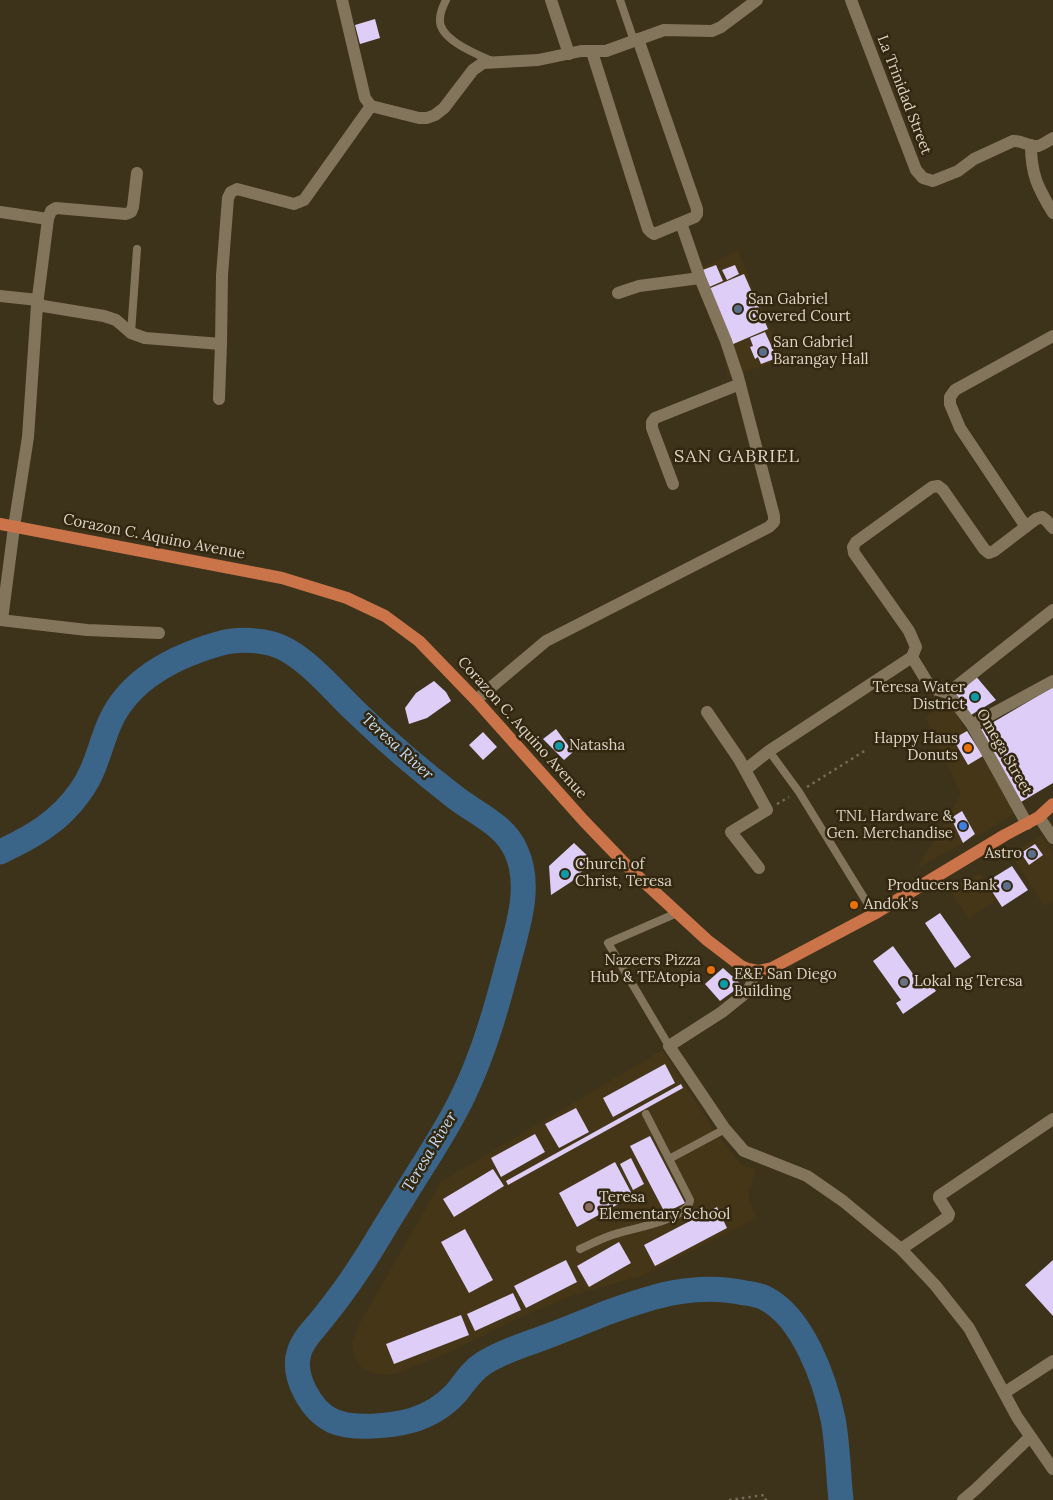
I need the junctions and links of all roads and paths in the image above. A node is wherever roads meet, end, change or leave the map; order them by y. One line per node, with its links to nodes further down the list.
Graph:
1 (342, 0): 11 (street)
2 (446, 0): 10 (lane)
3 (551, 0): 9 (street)
4 (620, 0): 7 (lane)
5 (757, 0): 7 (street)
6 (850, 0): 13 (street, La Trinidad Street)
7 (636, 40): 8 (street); 18 (street)
8 (592, 52): 9 (street); 18 (street)
9 (569, 54): 10 (street)
10 (492, 61): 11 (street)
11 (371, 106): 26 (street)
12 (1053, 138): 13 (street, La Trinidad Street)
13 (1031, 145): 16 (street)
14 (137, 172): 17 (street)
15 (0, 212): 17 (street)
16 (1053, 213)
17 (48, 219): 23 (street)
18 (681, 223): 20 (street)
19 (137, 249): 24 (lane)
20 (700, 278): 21 (street); 27 (street)
21 (618, 294)
22 (0, 296): 23 (street)
23 (38, 303): 24 (street); 31 (street)
24 (132, 333): 26 (street)
25 (1053, 336): 32 (street)
26 (221, 344): 28 (street)
27 (740, 384): 29 (street); 40 (street)
28 (219, 399)
29 (674, 484)
30 (0, 524): 31 (main road, Corazon C. Aquino Avenue)
31 (14, 527): 35 (street); 40 (main road, Corazon C. Aquino Avenue)
32 (1026, 527): 33 (street); 37 (street)
33 (1053, 528)
34 (1053, 610): 39 (street)
35 (1, 620): 36 (street)
36 (159, 633)
37 (912, 657): 39 (street, Omega Street); 43 (street)
38 (1053, 681): 42 (street)
39 (948, 693): 42 (street, Omega Street)
40 (476, 700): 54 (main road, Corazon C. Aquino Avenue)
41 (708, 712): 45 (street)
42 (972, 725): 51 (street, Omega Street)
43 (769, 750): 45 (street); 46 (lane)
44 (866, 750): 46 (path)
45 (745, 770): 48 (street)
46 (799, 792): 48 (path); 55 (lane)
47 (1053, 804): 50 (main road)
48 (767, 810): 53 (street)
49 (1053, 816): 50 (main road)
50 (1039, 817): 51 (main road); 52 (street)
51 (1027, 824): 55 (main road)
52 (1053, 838)
53 (760, 868)
54 (677, 913): 56 (main road, Corazon C. Aquino Avenue); 57 (lane)
55 (874, 914): 56 (main road)
56 (758, 971): 57 (street)
57 (669, 1046): 60 (street)
58 (646, 1114): 61 (lane)
59 (1053, 1119): 63 (street)
60 (725, 1129): 61 (lane); 63 (street)
61 (669, 1159): 62 (lane)
62 (580, 1249)
63 (901, 1250): 65 (street)
64 (1053, 1361): 65 (street)
65 (1004, 1393): 66 (street)
66 (1030, 1437): 67 (street); 70 (street)
67 (1053, 1469)
68 (728, 1500): 69 (path)
69 (766, 1500)
70 (963, 1500)

